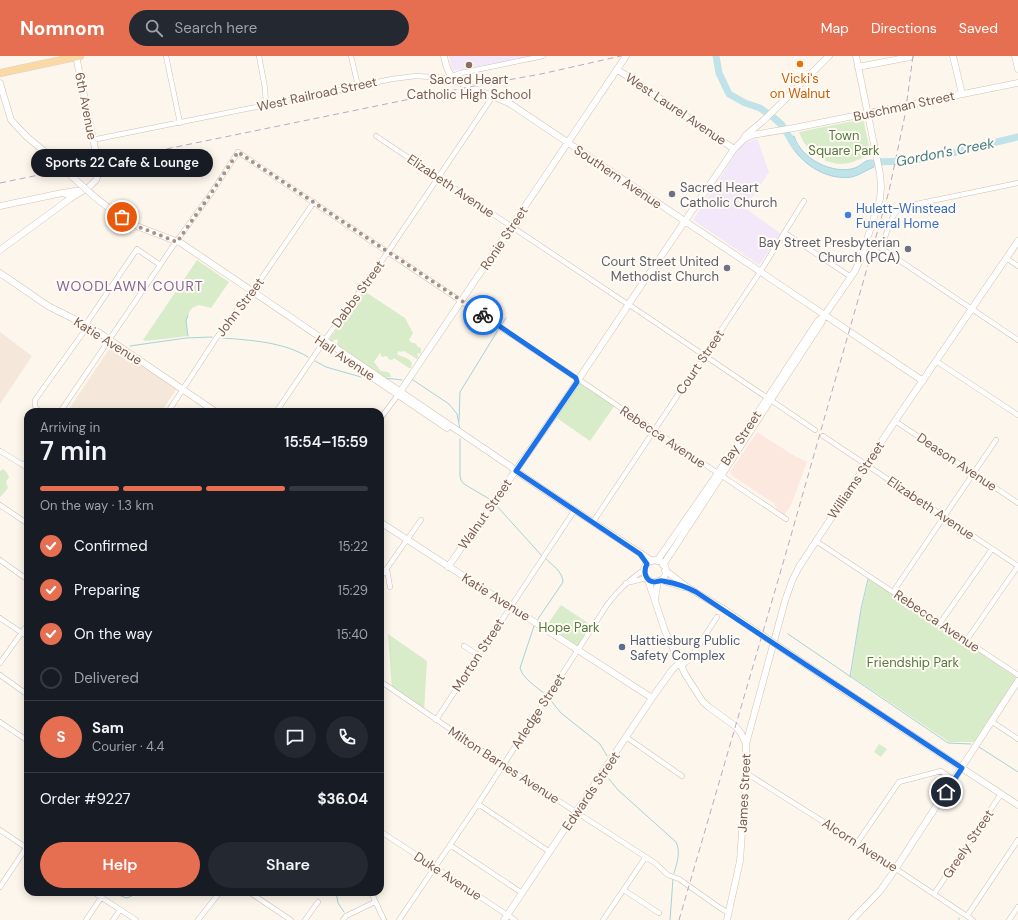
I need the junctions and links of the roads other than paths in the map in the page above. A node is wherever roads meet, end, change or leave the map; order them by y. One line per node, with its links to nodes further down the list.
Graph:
1 (77, 56): 17 (main road); 30 (street, 6th Avenue)
2 (166, 56): 27 (street)
3 (259, 56): 24 (street)
4 (351, 56): 21 (street)
5 (444, 56): 18 (street)
6 (543, 56): 12 (street, West Railroad Street)
7 (626, 56): 16 (street, Ronie Street)
8 (829, 56): 26 (street, Walnut Street)
9 (856, 56): 14 (street, Bay Street)
10 (953, 56): 22 (street)
11 (1015, 56): 15 (street)
12 (534, 57): 18 (street, West Railroad Street)
13 (910, 57): 14 (street)
14 (858, 68): 25 (street, Bay Street)
15 (1018, 68)
16 (618, 70): 32 (street, Ronie Street); 33 (street, West Laurel Avenue)
17 (0, 73)
18 (451, 76): 21 (street, West Railroad Street); 23 (street, Southern Avenue)
19 (0, 83): 46 (street, Hall Avenue, bridge)
20 (1018, 84): 22 (street, Buschman Street)
21 (358, 86): 24 (street, West Railroad Street)
22 (962, 94): 25 (street, Buschman Street)
23 (493, 96): 32 (street, Southern Avenue); 34 (street, Dabbs Street)
24 (266, 106): 27 (street, West Railroad Street)
25 (868, 114): 28 (street, Buschman Street); 54 (street, Bay Street)
26 (765, 120): 28 (street); 31 (street, Walnut Street)
27 (180, 123): 30 (street, West Railroad Street)
28 (762, 134): 31 (street, Buschman Street)
29 (376, 136): 34 (street, Elizabeth Avenue)
30 (92, 140): 36 (street, 6th Avenue)
31 (743, 140): 33 (street, Walnut Street)
32 (568, 143): 42 (street, Southern Avenue); 43 (street, Ronie Street)
33 (734, 149): 42 (street, Walnut Street)
34 (439, 178): 43 (street, Elizabeth Avenue); 48 (street, Dabbs Street)
35 (1018, 183): 58 (street)
36 (84, 191): 37 (street); 38 (street)
37 (62, 193): 38 (street); 41 (street)
38 (71, 198): 47 (street)
39 (804, 201): 44 (street, Court Street)
40 (314, 202): 46 (street, Rebecca Avenue); 48 (street, Rebecca Avenue); 55 (street, John Street)
41 (0, 206)
42 (685, 222): 52 (street, Southern Avenue); 57 (street, Walnut Street)
43 (512, 227): 56 (street, Ronie Street); 57 (street, Elizabeth Avenue)
44 (785, 232): 52 (street, Court Street); 54 (street)
45 (1018, 241): 49 (street, Williams Street)
46 (177, 242): 50 (street); 55 (street, Hall Avenue)
47 (0, 250)
48 (388, 252): 56 (street, Rebecca Avenue); 63 (street, Dabbs Street)
49 (1006, 258): 51 (street); 58 (street, Williams Street)
50 (160, 265): 60 (street); 61 (street)
51 (1018, 266)
52 (760, 272): 59 (street, Southern Avenue); 64 (street, Court Street)
53 (0, 273): 60 (street, Katie Avenue)
54 (851, 277): 59 (street, Bay Street)
55 (251, 292): 63 (street, Hall Avenue); 68 (street, John Street)
56 (461, 301): 66 (street, Rebecca Avenue); 69 (street, Ronie Street)
57 (629, 305): 64 (street, Elizabeth Avenue); 66 (street, Walnut Street)
58 (972, 309): 62 (street); 65 (street, Williams Street)
59 (824, 316): 67 (street, Southern Avenue); 70 (street, Bay Street)
60 (87, 325): 61 (street, Katie Avenue); 71 (street)
61 (109, 340): 68 (street, Katie Avenue); 72 (street)
62 (1018, 340)
63 (323, 342): 69 (street, Hall Avenue); 75 (street, Dabbs Street)
64 (704, 356): 70 (street, Elizabeth Avenue); 80 (street, Court Street)
65 (936, 361): 67 (street, Williams Street); 77 (street)
66 (578, 379): 80 (street, Rebecca Avenue); 86 (street, Walnut Street)
67 (923, 381): 78 (street, Williams Street)
68 (183, 390): 73 (street, John Street); 74 (street, Katie Avenue)
69 (399, 393): 76 (street, Ronie Street); 86 (street, Hall Avenue)
70 (769, 400): 79 (street, Elizabeth Avenue); 88 (street, Bay Street)
71 (36, 408)
72 (63, 408)
73 (171, 408)
74 (210, 408)
75 (279, 408)
76 (384, 414)
77 (1018, 415)
78 (895, 421): 84 (street, Williams Street); 87 (street, Deason Avenue)
79 (815, 430)
80 (654, 431): 88 (street, Rebecca Avenue); 96 (street, Court Street)
81 (823, 436): 84 (street, Elizabeth Avenue)
82 (996, 440): 87 (street)
83 (0, 450): 85 (street)
84 (867, 465): 92 (street, Elizabeth Avenue); 99 (street, Williams Street)
85 (24, 466)
86 (516, 471): 91 (street, Hall Avenue); 104 (street, Walnut Street)
87 (974, 474): 89 (street, Deason Avenue); 92 (street)
88 (720, 475): 93 (street, Rebecca Avenue); 102 (street, Bay Street); 105 (street, Bay Street)
89 (1018, 503)
90 (0, 505): 95 (street)
91 (574, 511): 96 (street, Hall Avenue); 116 (street, Morton Street)
92 (944, 517): 100 (street, Elizabeth Avenue); 114 (street)
93 (786, 519)
94 (421, 520): 98 (street)
95 (24, 521)
96 (593, 522): 102 (street, Hall Avenue)
97 (384, 525): 98 (street, Katie Avenue)
98 (407, 541): 104 (street, Katie Avenue); 106 (street)
99 (816, 541): 114 (street, Rebecca Avenue); 140 (street, Williams Street)
100 (992, 549): 103 (street, Elizabeth Avenue); 119 (street)
101 (0, 560): 108 (street)
102 (650, 564): 105 (street); 109 (street, James Street); 111 (street, Arledge Street)
103 (1018, 566): 122 (street)
104 (448, 567): 116 (street, Katie Avenue)
105 (664, 568): 110 (street, Bay Street); 113 (street)
106 (387, 570): 107 (street); 112 (street)
107 (384, 573)
108 (24, 577)
109 (648, 579): 110 (street); 111 (street); 115 (street, James Street)
110 (660, 581): 113 (street); 115 (street, James Street)
111 (626, 583): 124 (street, Arledge Street)
112 (390, 587)
113 (688, 587): 142 (street, bridge)
114 (893, 592): 119 (street, Rebecca Avenue)
115 (655, 599): 127 (street, James Street)
116 (510, 605): 124 (street, Katie Avenue); 125 (street, Morton Street)
117 (717, 617): 127 (street, Edwards Street)
118 (0, 618): 121 (street)
119 (940, 623): 122 (street, Rebecca Avenue)
120 (24, 630): 121 (street)
121 (22, 633): 126 (street)
122 (966, 641): 129 (street, Rebecca Avenue)
123 (464, 646): 125 (street)
124 (578, 650): 133 (street, Katie Avenue); 141 (street, Arledge Street)
125 (478, 655): 134 (street, Morton Street)
126 (0, 663)
127 (680, 665): 133 (street, Edwards Street); 140 (street, James Street)
128 (0, 675): 132 (street)
129 (1018, 675)
130 (1018, 682): 135 (street)
131 (384, 684): 134 (street, Milton Barnes Avenue)
132 (24, 691)
133 (652, 698): 137 (street, Edwards Street)
134 (436, 720): 141 (street, Milton Barnes Avenue)
135 (991, 721): 139 (street); 142 (street)
136 (0, 723): 138 (street)
137 (626, 737): 144 (street); 149 (street, Edwards Street)
138 (24, 738)
139 (1018, 739)
140 (746, 744): 143 (street, James Street)
141 (503, 765): 147 (street, Arledge Street); 149 (street, Milton Barnes Avenue)
142 (962, 768): 145 (street); 146 (street)
143 (746, 773): 153 (street, Alcorn Avenue); 174 (street, James Street)
144 (682, 776)
145 (954, 780): 153 (street); 160 (street)
146 (1002, 794): 148 (street); 164 (street, Greely Street)
147 (478, 804): 154 (street, Arledge Street); 157 (street)
148 (1018, 806)
149 (576, 813): 157 (street, Edwards Street); 158 (street, Milton Barnes Avenue)
150 (0, 830): 155 (street)
151 (384, 834): 159 (street, Duke Avenue)
152 (1018, 840): 175 (street)
153 (857, 843): 160 (street, Alcorn Avenue)
154 (450, 845): 159 (street, Arledge Street); 163 (street)
155 (24, 846)
156 (24, 852): 161 (street)
157 (550, 852): 163 (street, Edwards Street)
158 (645, 858): 162 (street); 174 (street, Milton Barnes Avenue)
159 (435, 867): 176 (street, Duke Avenue); 185 (street, Arledge Street)
160 (895, 868): 164 (street, Alcorn Avenue); 189 (street)
161 (0, 887)
162 (624, 890): 173 (street); 187 (street)
163 (522, 893): 176 (street, Edwards Street)
164 (934, 894): 175 (street, Alcorn Avenue)
165 (217, 896): 180 (street)
166 (255, 896): 181 (street)
167 (372, 896): 170 (street)
168 (101, 897): 172 (street); 177 (street)
169 (318, 902): 182 (street)
170 (375, 902): 183 (street); 184 (street)
171 (1018, 907): 191 (street)
172 (120, 910): 178 (street); 179 (street)
173 (659, 913)
174 (729, 913): 188 (street, James Street)
175 (967, 916): 190 (street, Alcorn Avenue)
176 (506, 918): 186 (street, Duke Avenue)
177 (86, 920)
178 (113, 920)
179 (136, 920)
180 (198, 920)
181 (291, 920)
182 (305, 920)
183 (343, 920)
184 (384, 920)
185 (399, 920)
186 (515, 920)
187 (603, 920)
188 (727, 920)
189 (852, 920)
190 (972, 920)
191 (1009, 920)

